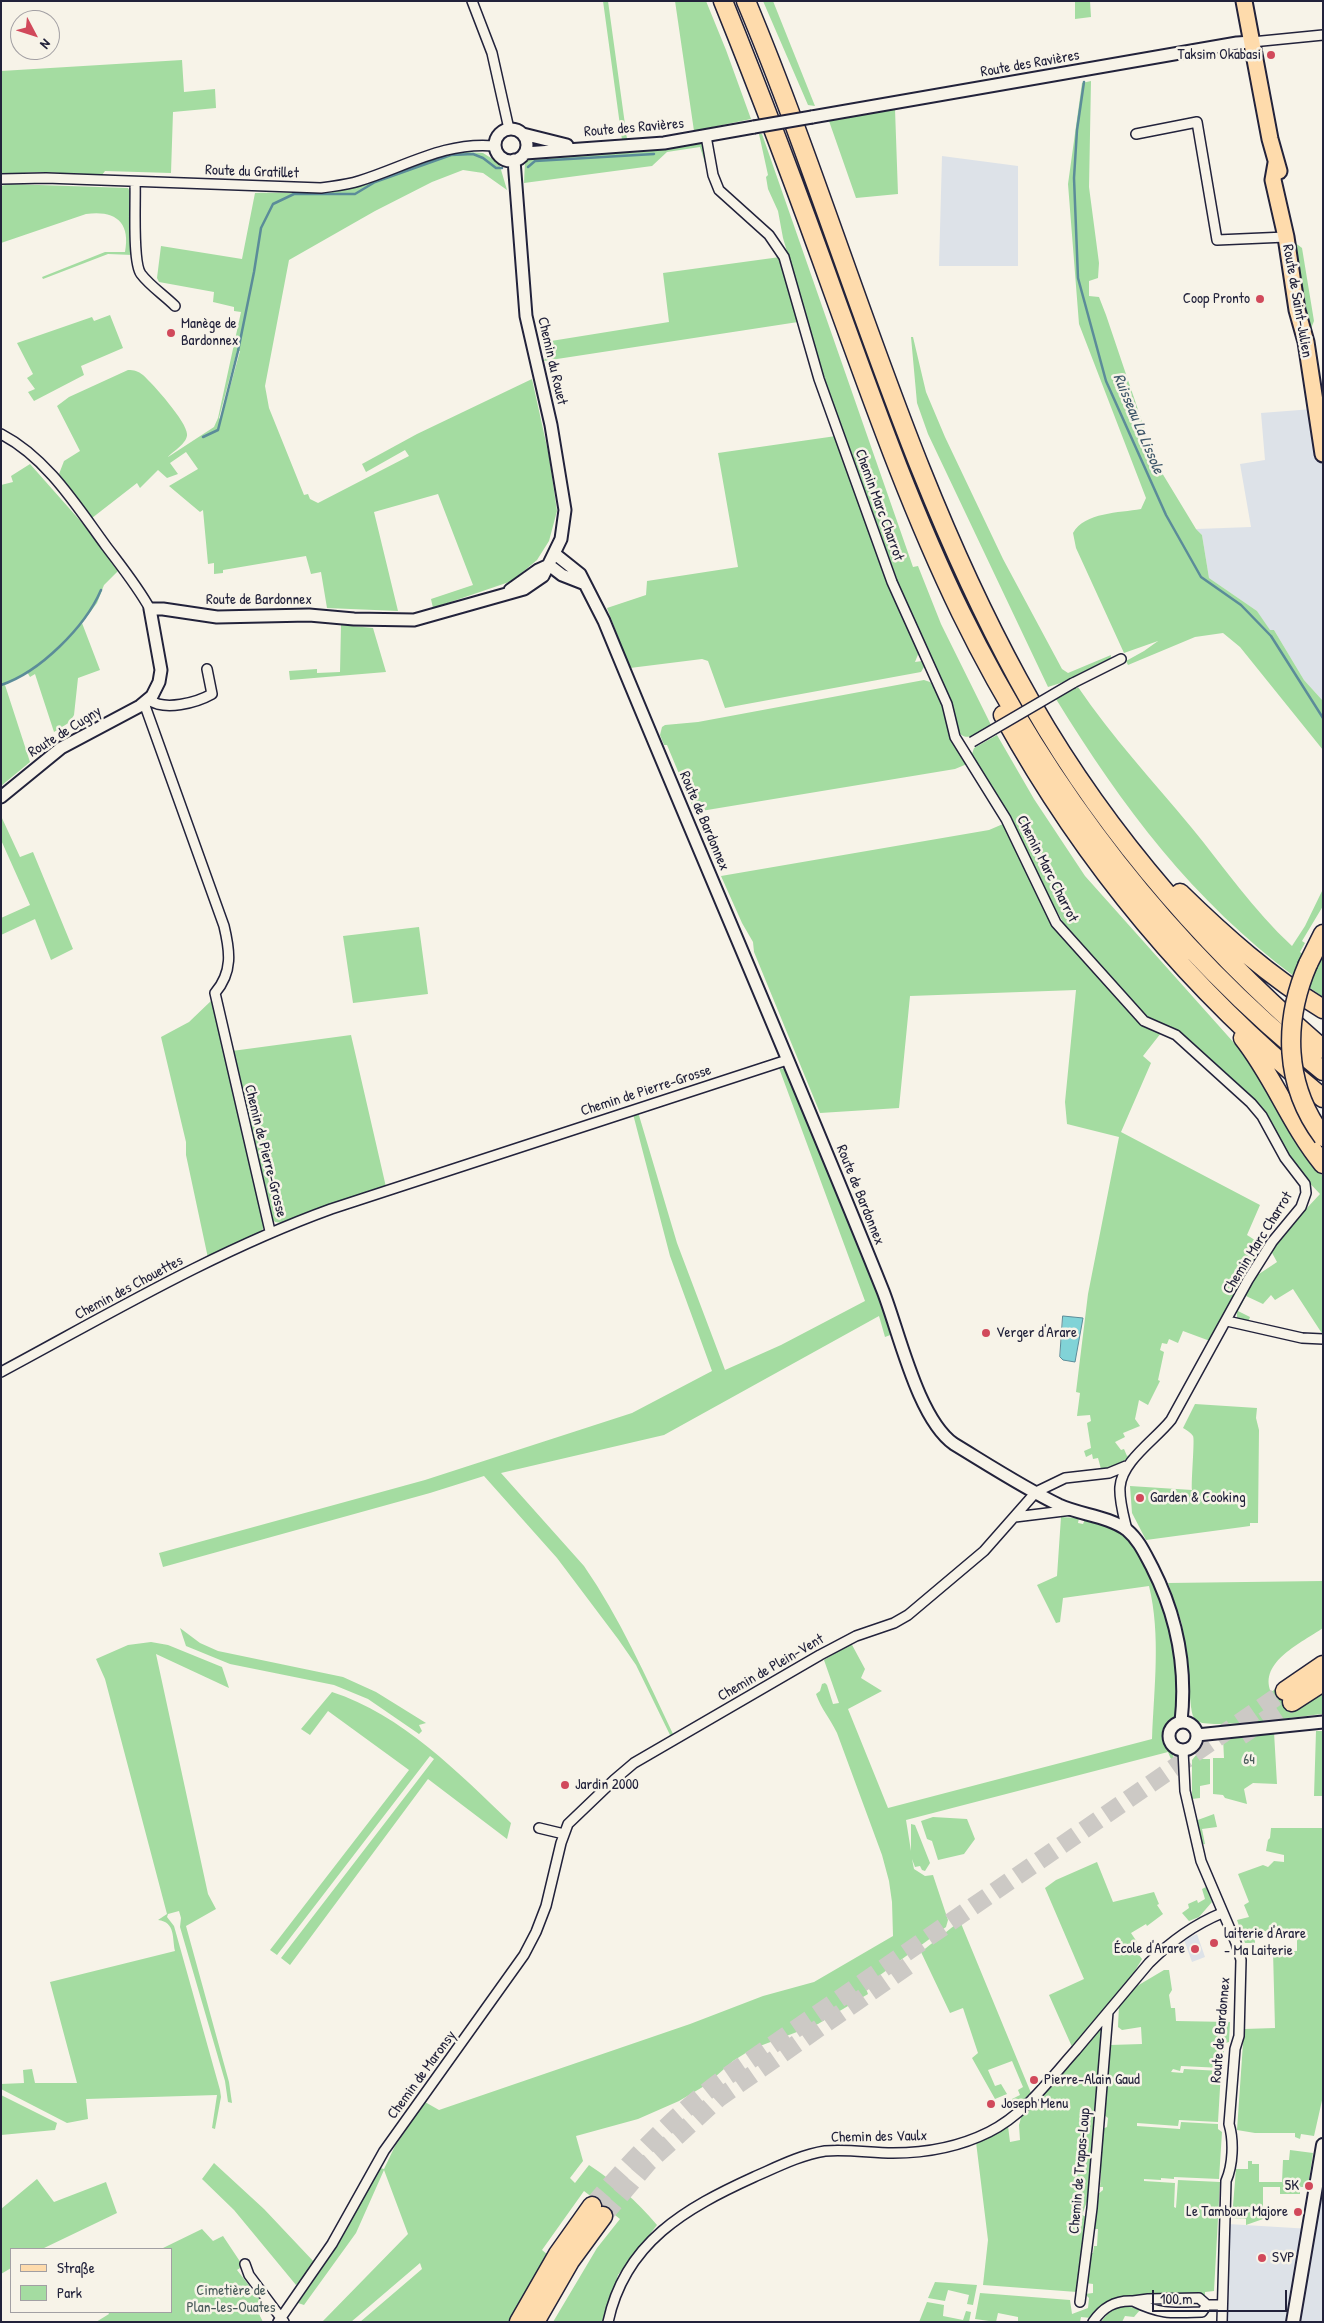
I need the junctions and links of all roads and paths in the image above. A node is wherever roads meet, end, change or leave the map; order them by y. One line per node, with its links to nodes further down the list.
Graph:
1 (472, 1): 7 (street)
2 (723, 1): 25 (highway)
3 (746, 1): 31 (highway)
4 (1244, 1): 6 (main road, Route de Saint-Julien)
5 (1323, 35): 6 (street)
6 (1252, 42): 10 (street, Route des Ravières, bridge); 17 (main road, Route de Saint-Julien)
7 (509, 129): 8 (street); 11 (street)
8 (522, 134): 12 (street, Route des Ravières); 13 (street)
9 (1136, 134): 17 (street)
10 (706, 136): 12 (street, Route des Ravières); 29 (street, Chemin Marc Charrot)
11 (495, 146): 14 (street); 16 (street, Route du Gratillet)
12 (576, 148): 13 (street, Route des Ravières)
13 (524, 153): 14 (street)
14 (514, 160): 21 (street, Chemin du Rouet)
15 (1, 179): 16 (street, Route du Gratillet)
16 (135, 182): 18 (street)
17 (1286, 236): 20 (main road, Route de Saint-Julien)
18 (175, 306)
19 (1, 434): 24 (street)
20 (1323, 454)
21 (555, 554): 22 (street, Chemin du Rouet); 23 (street, Route de Bardonnex)
22 (550, 565): 23 (street); 24 (street, Route de Bardonnex)
23 (585, 584): 38 (street, Route de Bardonnex)
24 (150, 609): 28 (street)
25 (961, 614): 33 (highway); 39 (highway)
26 (1122, 659): 29 (street, bridge)
27 (207, 670): 28 (street)
28 (146, 701): 30 (street, Route de Cugny); 43 (street, Chemin de Pierre-Grosse)
29 (961, 748): 44 (street, Chemin Marc Charrot)
30 (1, 797)
31 (1104, 815): 34 (highway); 35 (highway)
32 (1323, 934): 41 (highway, bridge)
33 (1210, 996): 40 (highway); 42 (highway)
34 (1274, 1006): 36 (highway); 37 (highway)
35 (1323, 1009)
36 (1323, 1038)
37 (1323, 1048)
38 (788, 1060): 43 (street, Chemin de Pierre-Grosse); 48 (street, Route de Bardonnex)
39 (1323, 1071)
40 (1323, 1098)
41 (1323, 1137)
42 (1323, 1164)
43 (270, 1232): 46 (street, Chemin des Chouettes)
44 (1227, 1321): 45 (street); 47 (street, Chemin Marc Charrot)
45 (1323, 1339)
46 (1, 1372)
47 (1126, 1466): 48 (street); 51 (street)
48 (1036, 1492): 49 (street, Route de Bardonnex); 50 (street, Chemin de Plein-Vent)
49 (1072, 1510): 50 (street); 51 (street, Route de Bardonnex)
50 (1015, 1517): 59 (street, Chemin de Plein-Vent)
51 (1126, 1530): 54 (street, Route de Bardonnex)
52 (1323, 1666): 53 (highway)
53 (1323, 1682)
54 (1181, 1722): 56 (street); 57 (street, Route de Bardonnex)
55 (1323, 1722): 56 (street)
56 (1197, 1735): 57 (street)
57 (1184, 1750): 60 (street, Route de Bardonnex)
58 (539, 1828): 59 (street)
59 (564, 1834): 68 (street, Chemin de Maronsy)
60 (1222, 1913): 61 (street, Chemin des Vaulx); 66 (street, Route de Bardonnex)
61 (1108, 2012): 64 (street, Chemin de Trapas-Loup); 71 (street, Chemin des Vaulx)
62 (1323, 2145): 74 (main road)
63 (245, 2264): 68 (street)
64 (1080, 2302)
65 (1133, 2302): 67 (street); 67 (street); 72 (street)
66 (1222, 2305): 67 (street); 73 (street, Route de Bardonnex)
67 (1204, 2309)
68 (281, 2320)
69 (519, 2322): 70 (highway)
70 (535, 2322)
71 (608, 2322)
72 (1093, 2322)
73 (1222, 2322)
74 (1293, 2322)

